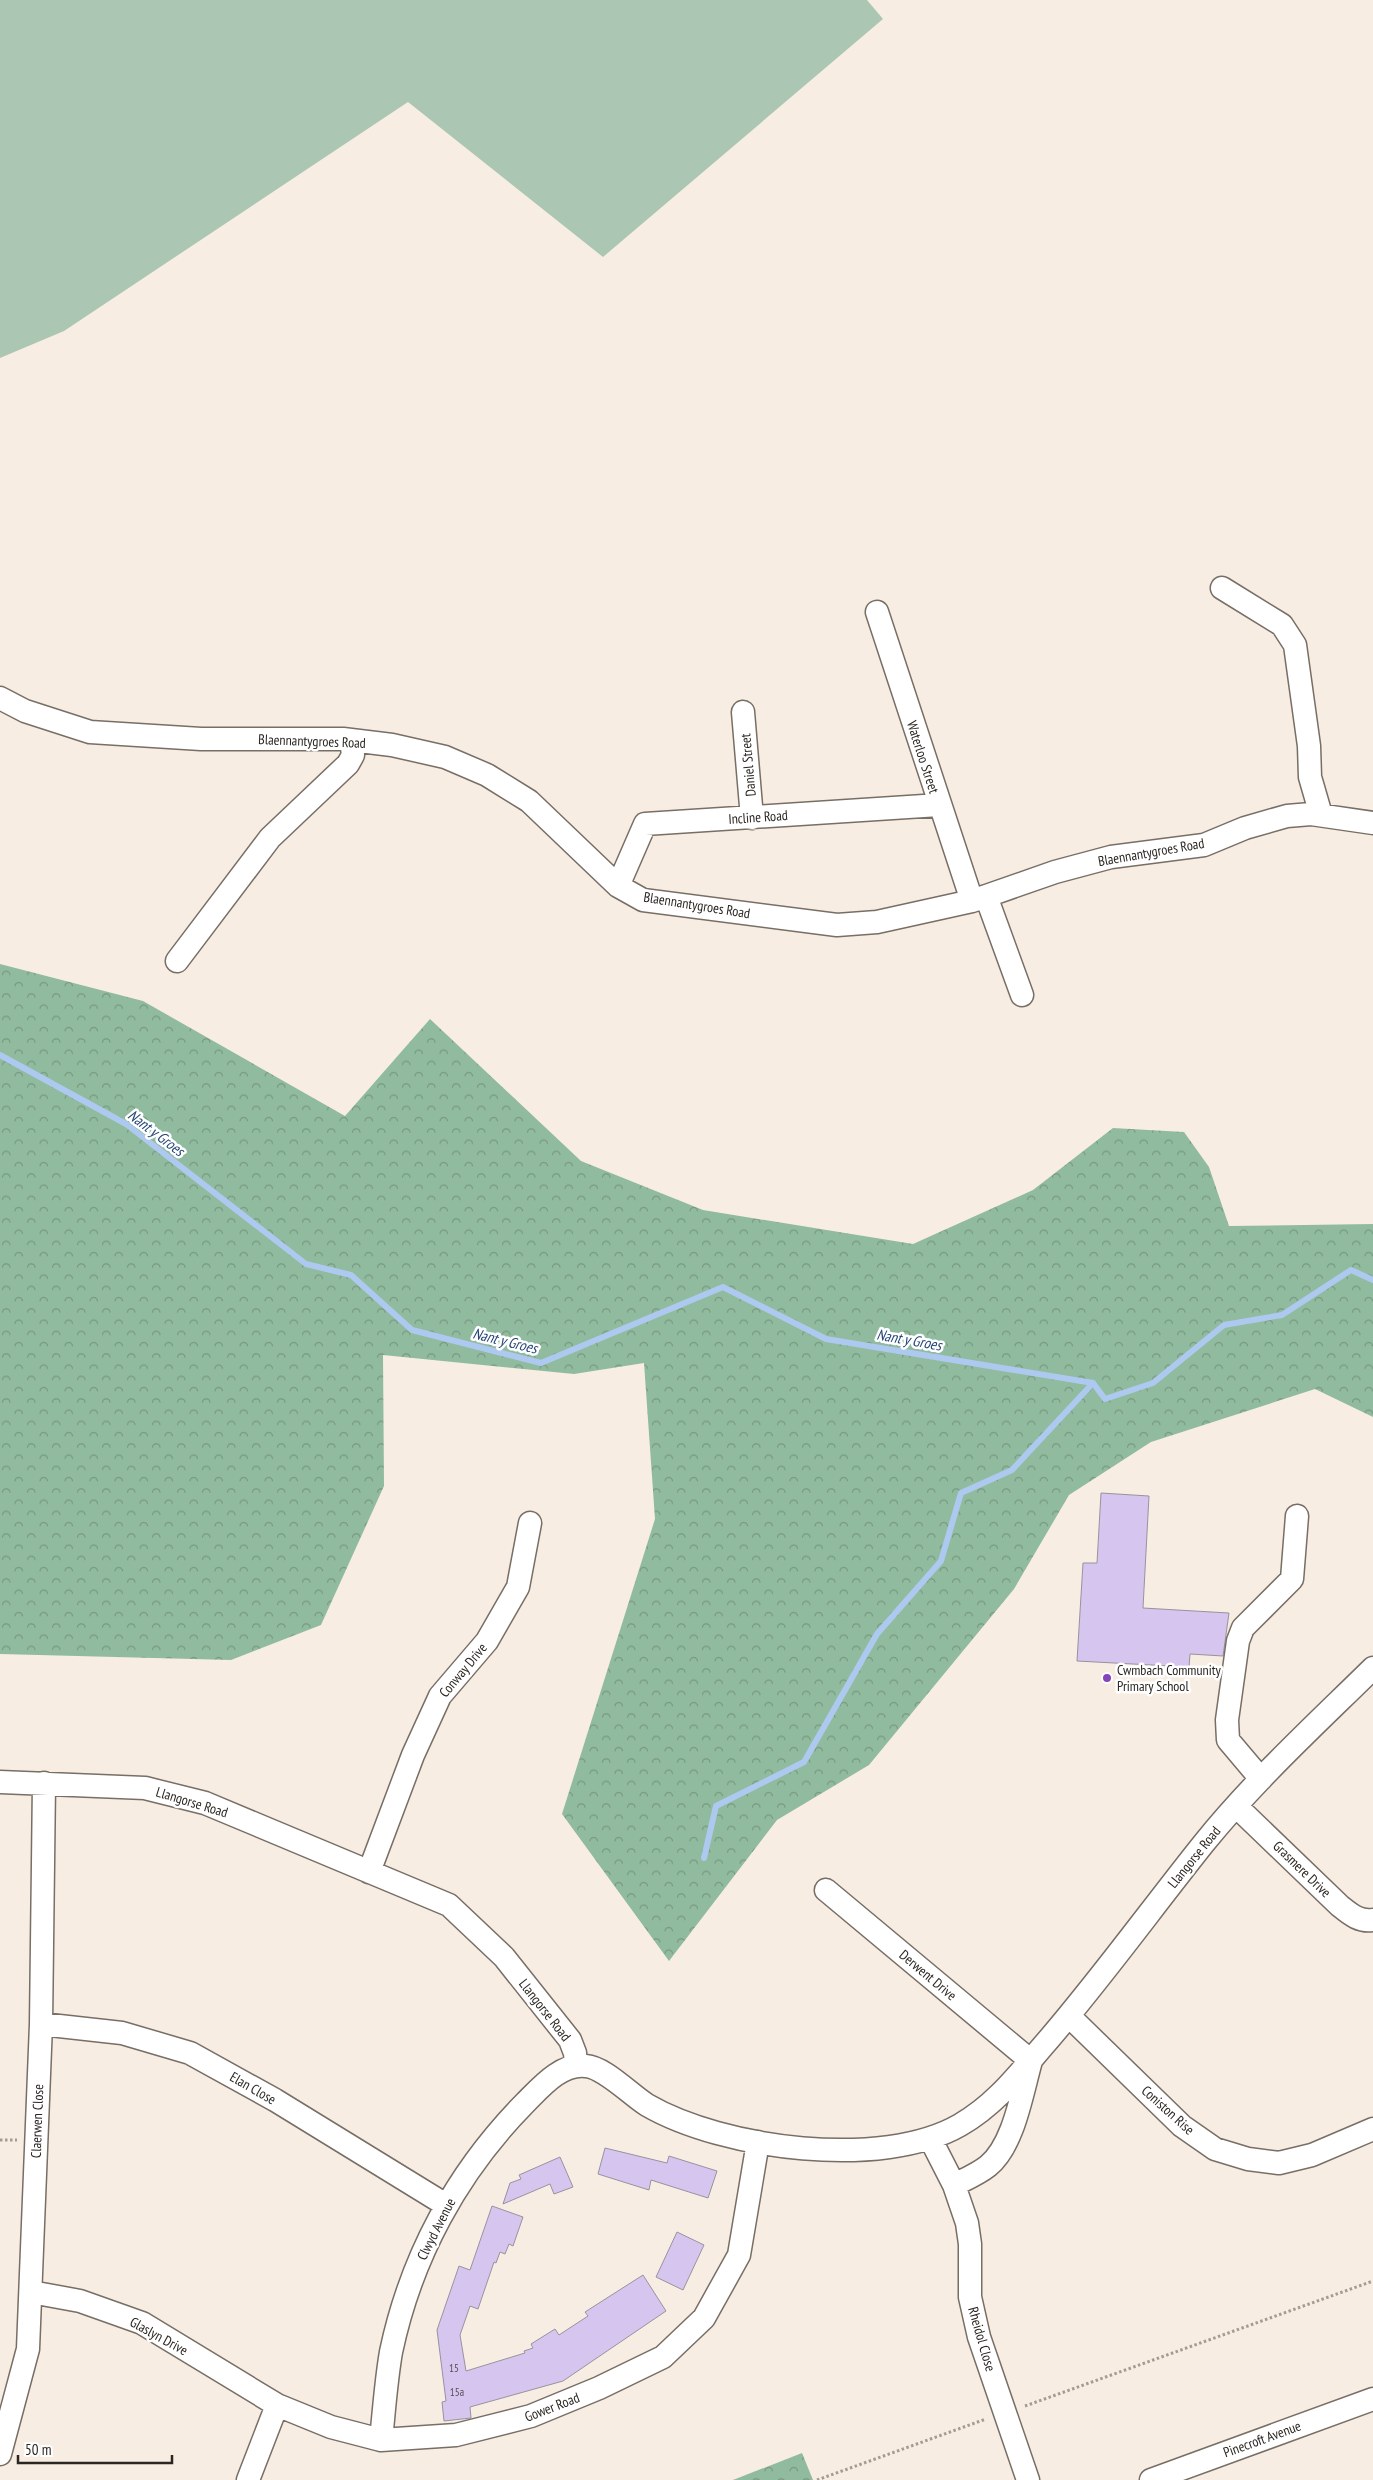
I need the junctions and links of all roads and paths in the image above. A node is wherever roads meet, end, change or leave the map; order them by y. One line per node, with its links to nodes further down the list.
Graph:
1 (1222, 588): 7 (street)
2 (877, 612): 6 (street, Waterloo Street)
3 (0, 698): 5 (street, Blaennantygroes Road)
4 (743, 712): 8 (street, Daniel Street)
5 (351, 740): 10 (street, Blaennantygroes Road); 12 (street)
6 (939, 805): 8 (street, Incline Road); 11 (street, Waterloo Street)
7 (1321, 815): 9 (street, Blaennantygroes Road); 11 (street, Blaennantygroes Road)
8 (752, 818): 10 (street, Incline Road)
9 (1373, 823)
10 (618, 886): 11 (street, Blaennantygroes Road)
11 (979, 898): 13 (street, Waterloo Street)
12 (176, 961)
13 (1022, 995)
14 (1297, 1516): 17 (street)
15 (530, 1523): 21 (street, Conway Drive)
16 (1373, 1668): 17 (street, Llangorse Road)
17 (1262, 1779): 20 (street, Llangorse Road)
18 (0, 1782): 19 (street, Llangorse Road)
19 (44, 1783): 21 (street, Llangorse Road); 25 (street, Claerwen Close)
20 (1236, 1806): 23 (street, Grasmere Drive); 24 (street, Llangorse Road)
21 (369, 1872): 27 (street, Llangorse Road)
22 (826, 1890): 26 (street, Derwent Drive)
23 (1373, 1920)
24 (1069, 2016): 26 (street, Llangorse Road); 28 (street, Coniston Rise)
25 (41, 2024): 32 (street, Elan Close); 34 (street, Claerwen Close)
26 (1030, 2061): 29 (street, Llangorse Road); 31 (street, Llangorse Road)
27 (576, 2066): 30 (street, Llangorse Road); 32 (street, Clwyd Avenue)
28 (1373, 2129)
29 (931, 2140): 30 (street, Llangorse Road); 31 (street, Rheidol Close)
30 (758, 2142): 38 (street, Gower Road)
31 (954, 2184): 37 (street, Rheidol Close)
32 (446, 2205): 38 (street, Clwyd Avenue)
33 (1373, 2281): 37 (path)
34 (30, 2292): 36 (street, Glaslyn Drive); 39 (street, Claerwen Close)
35 (1373, 2399): 40 (street, Pinecroft Avenue)
36 (277, 2405): 38 (street, Gower Road); 41 (street)
37 (1006, 2412): 42 (path); 43 (street, Rheidol Close)
38 (381, 2440)
39 (0, 2454)
40 (1159, 2479)
41 (248, 2480)
42 (817, 2480)
43 (1028, 2480)

